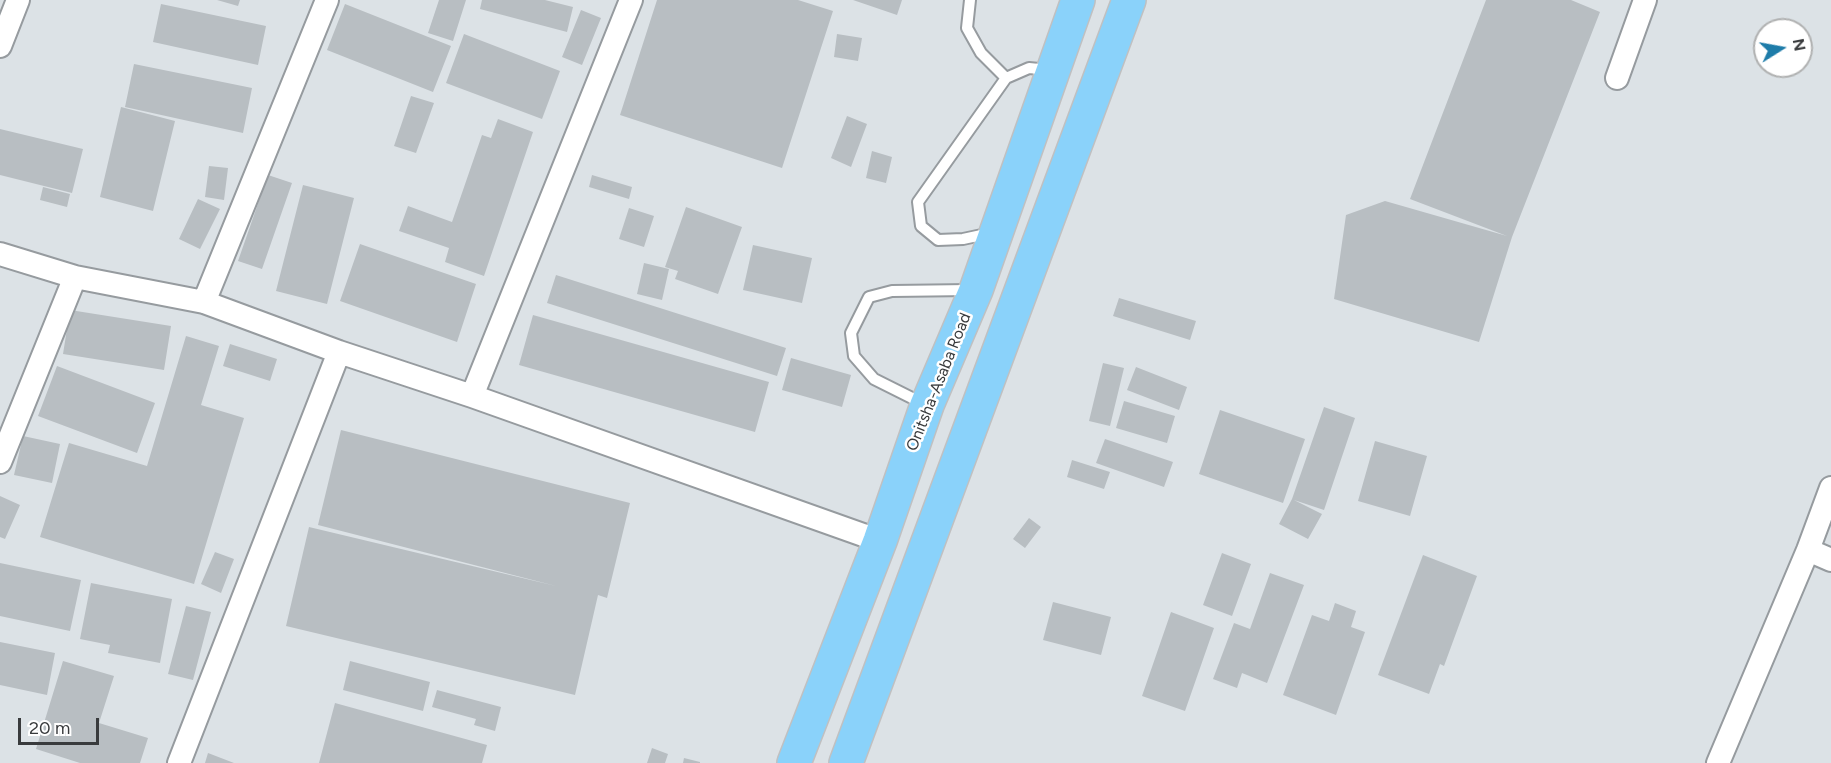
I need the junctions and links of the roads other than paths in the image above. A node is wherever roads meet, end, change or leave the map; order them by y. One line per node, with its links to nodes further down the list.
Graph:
1 (18, 0): 8 (street)
2 (327, 0): 16 (street)
3 (631, 0): 18 (street)
4 (970, 0): 10 (lane)
5 (1078, 0): 9 (highway, Onitsha-Asaba Road)
6 (1129, 0): 27 (highway)
7 (1645, 0): 11 (street)
8 (0, 46)
9 (1054, 70): 10 (lane); 12 (highway, Onitsha-Asaba Road)
10 (1006, 78): 12 (lane)
11 (1617, 78)
12 (997, 232): 15 (highway, Onitsha-Asaba Road)
13 (0, 254): 14 (street)
14 (75, 277): 16 (street); 20 (street)
15 (976, 290): 19 (highway, Onitsha-Asaba Road); 19 (lane)
16 (204, 302): 17 (street)
17 (339, 352): 18 (street); 25 (street)
18 (472, 396): 22 (street)
19 (927, 405): 22 (highway, Onitsha-Asaba Road)
20 (0, 462)
21 (1831, 488): 23 (street)
22 (880, 541): 26 (highway, Onitsha-Asaba Road)
23 (1808, 550): 24 (street); 28 (street)
24 (1831, 560)
25 (179, 763)
26 (794, 763)
27 (846, 763)
28 (1718, 763)

